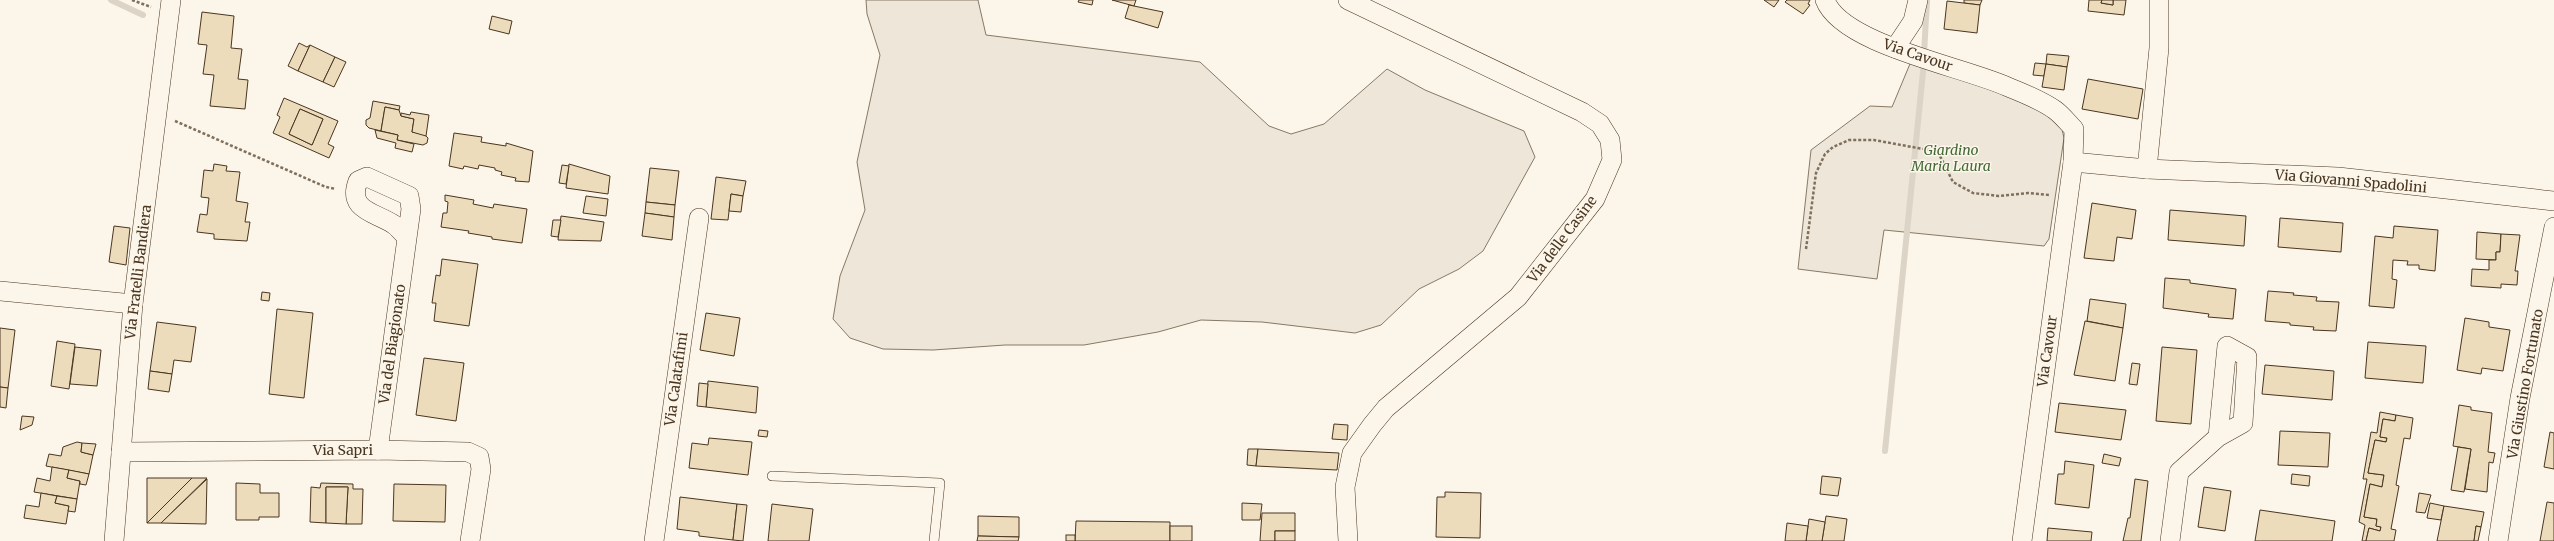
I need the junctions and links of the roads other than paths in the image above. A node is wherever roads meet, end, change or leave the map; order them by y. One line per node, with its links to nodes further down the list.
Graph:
1 (1348, 0): 23 (street, Via delle Casine)
2 (1825, 0): 6 (street, Via Cavour)
3 (1918, 0): 6 (street)
4 (2159, 0): 8 (street)
5 (172, 2): 14 (street, Via Fratelli Bandiera)
6 (1895, 48): 7 (street, Via Cavour)
7 (2072, 162): 8 (street); 24 (street, Via Cavour)
8 (2147, 169): 9 (street, Via Giovanni Spadolini)
9 (2554, 201)
10 (699, 218): 21 (street, Via Calatafimi)
11 (2554, 227): 26 (street, Via Giustino Fortunato)
12 (407, 237): 12 (street, Via del Biagionato); 16 (street, Via del Biagionato)
13 (0, 291): 14 (street)
14 (133, 304): 17 (street, Via Fratelli Bandiera)
15 (2218, 437): 25 (street)
16 (378, 450): 17 (street, Via Sapri); 20 (street, Via Sapri)
17 (121, 452): 19 (street, Via Fratelli Bandiera)
18 (772, 476): 22 (lane)
19 (114, 541)
20 (470, 541)
21 (654, 541)
22 (934, 541)
23 (1348, 541)
24 (2022, 541)
25 (2170, 541)
26 (2498, 541)

